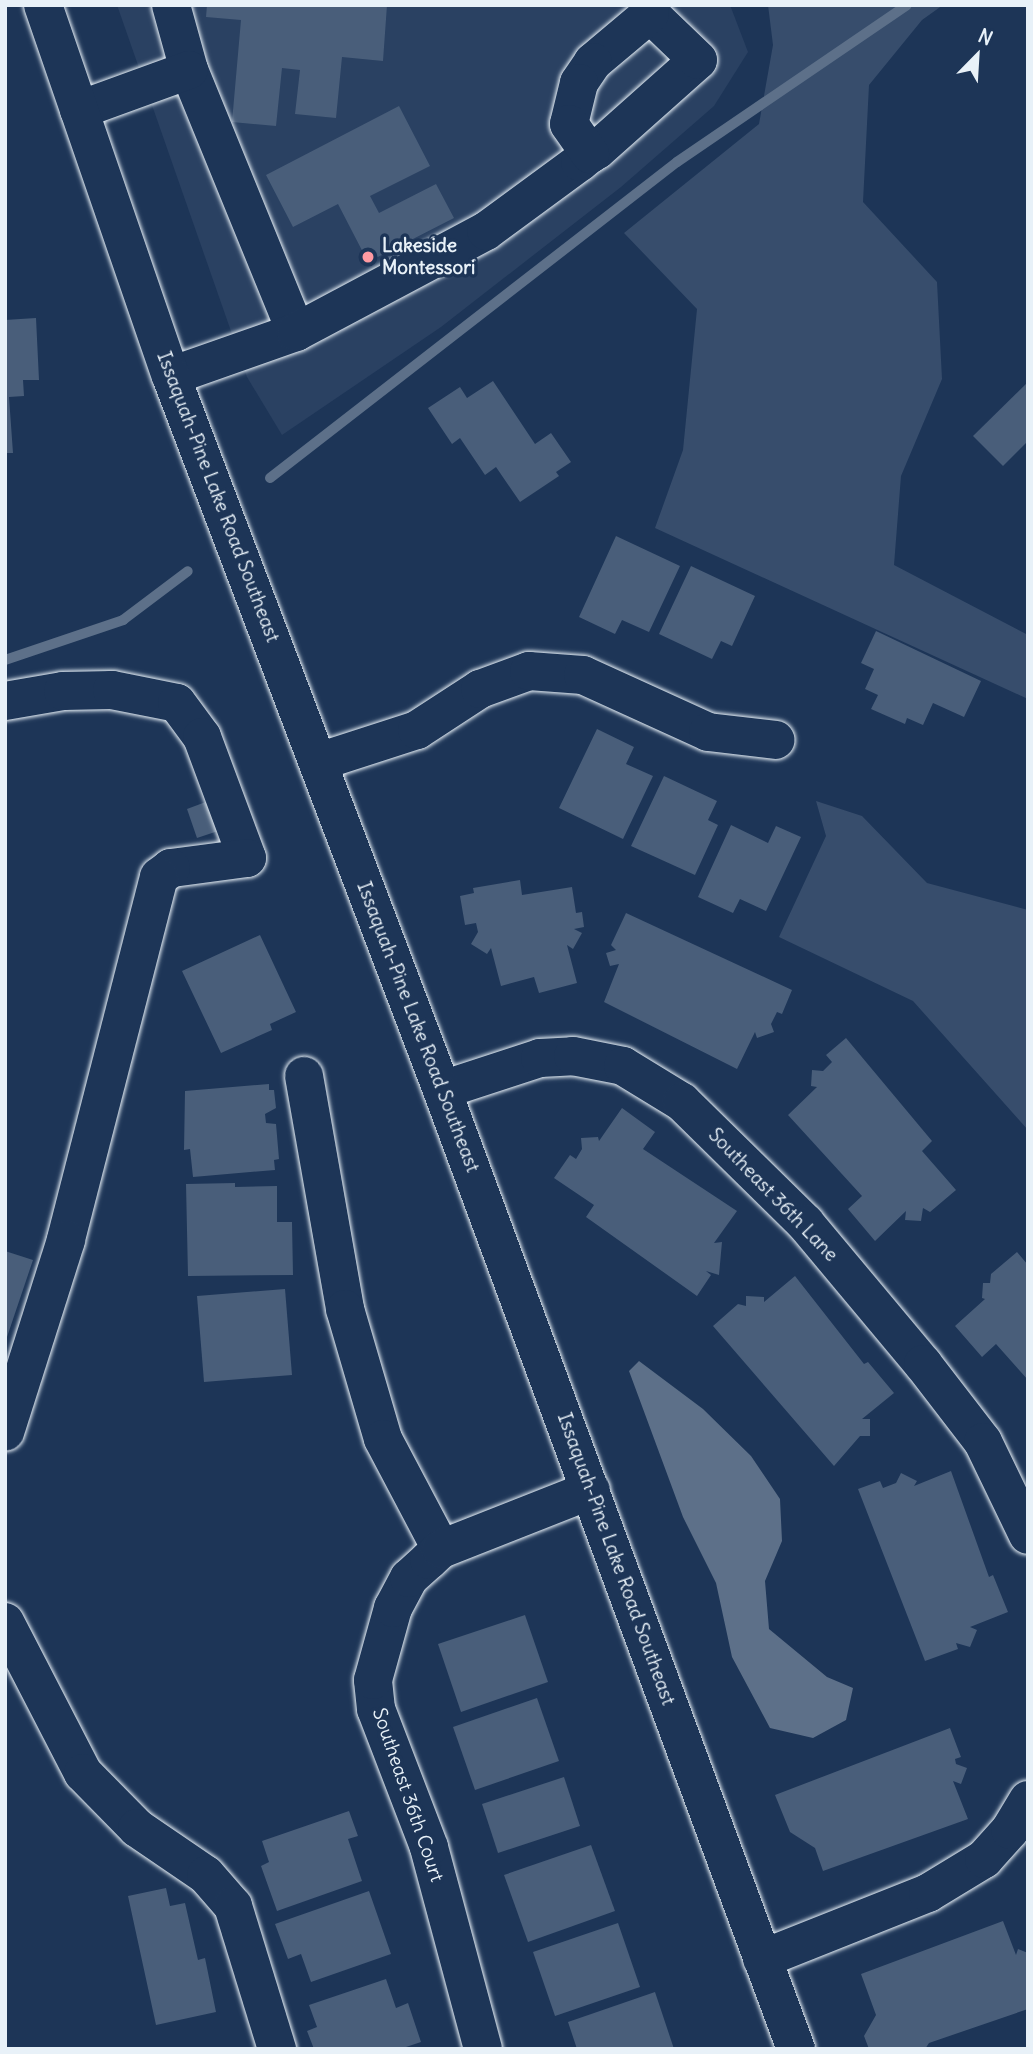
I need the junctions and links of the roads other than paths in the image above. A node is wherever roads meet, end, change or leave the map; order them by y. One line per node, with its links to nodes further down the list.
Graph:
1 (43, 5): 4 (street, Issaquah-Pine Lake Road Southeast)
2 (171, 5): 3 (street)
3 (189, 70): 4 (street); 6 (street)
4 (79, 110): 7 (street, Issaquah-Pine Lake Road Southeast)
5 (590, 154): 6 (street)
6 (296, 332): 7 (street)
7 (171, 376): 10 (street, Issaquah-Pine Lake Road Southeast)
8 (5, 701): 13 (street)
9 (776, 740): 10 (street)
10 (318, 762): 12 (street, Issaquah-Pine Lake Road Southeast)
11 (304, 1076): 16 (street)
12 (442, 1090): 14 (street, Issaquah-Pine Lake Road Southeast); 15 (street, Southeast 36th Lane)
13 (5, 1432)
14 (591, 1490): 16 (street, Southeast 36th Court); 19 (street, Issaquah-Pine Lake Road Southeast)
15 (1028, 1535)
16 (441, 1549): 21 (street, Southeast 36th Court)
17 (5, 1622): 20 (street)
18 (1028, 1800): 19 (street)
19 (762, 1959): 22 (street, Issaquah-Pine Lake Road Southeast)
20 (277, 2049)
21 (483, 2049)
22 (796, 2049)

